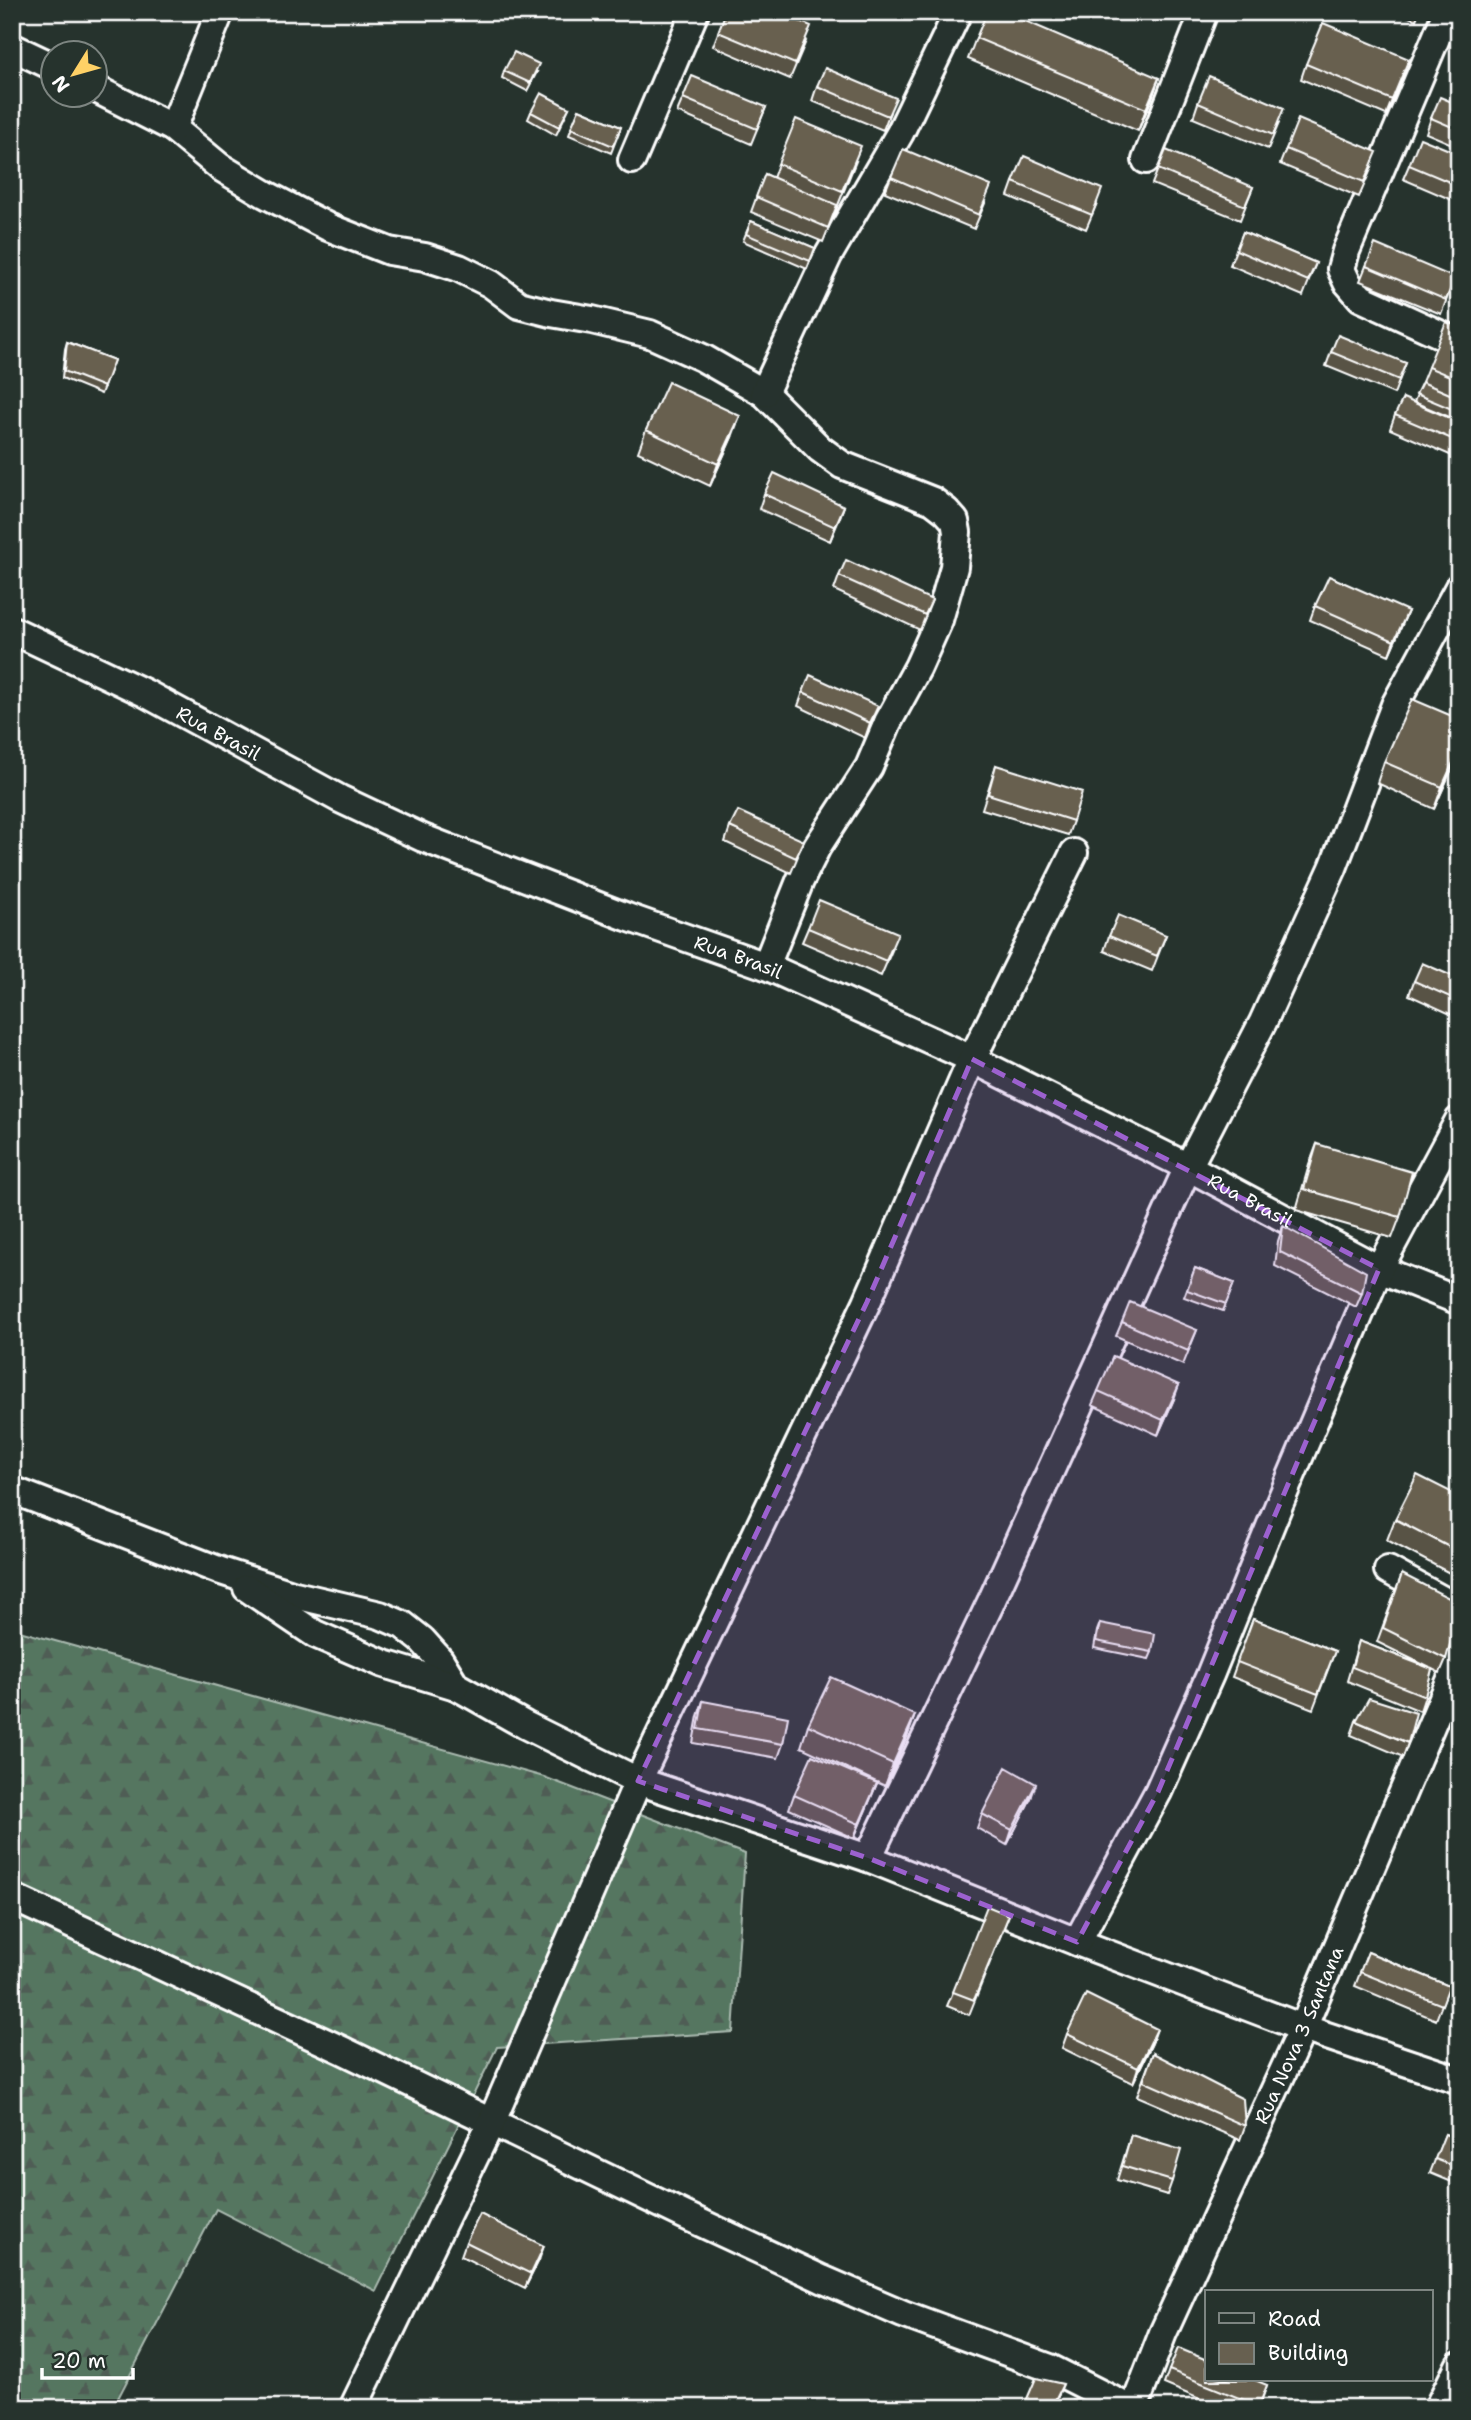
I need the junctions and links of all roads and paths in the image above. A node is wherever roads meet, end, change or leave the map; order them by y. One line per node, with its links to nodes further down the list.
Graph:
1 (220, 12): 9 (street)
2 (695, 12): 10 (street)
3 (958, 12): 13 (street)
4 (1204, 12): 11 (street)
5 (1447, 12): 12 (street)
6 (12, 47): 7 (street)
7 (38, 59)
8 (108, 95): 9 (street)
9 (173, 128): 13 (street)
10 (632, 160)
11 (1146, 160)
12 (1459, 343)
13 (764, 393): 17 (street)
14 (1459, 587): 20 (street)
15 (12, 630): 17 (street, Rua Brasil)
16 (1074, 853): 18 (street)
17 (766, 966): 18 (street, Rua Brasil)
18 (972, 1059): 20 (street, Rua Brasil); 29 (street)
19 (1459, 1120): 21 (street)
20 (1188, 1167): 21 (street, Rua Brasil); 30 (street)
21 (1379, 1269): 22 (street, Rua Brasil); 32 (street)
22 (1459, 1301)
23 (12, 1490): 25 (street)
24 (1388, 1570): 26 (street)
25 (221, 1571): 28 (street); 28 (street)
26 (1459, 1609)
27 (1459, 1660): 33 (street, Rua Nova 3 Santana)
28 (456, 1686): 29 (street)
29 (638, 1781): 30 (street); 35 (street)
30 (868, 1858): 32 (street)
31 (12, 1897): 35 (street)
32 (1077, 1942): 33 (street)
33 (1303, 2028): 34 (street); 38 (street, Rua Nova 3 Santana)
34 (1459, 2080)
35 (492, 2121): 37 (street); 38 (street)
36 (1459, 2366): 39 (street)
37 (353, 2408)
38 (1131, 2408)
39 (1438, 2408)

